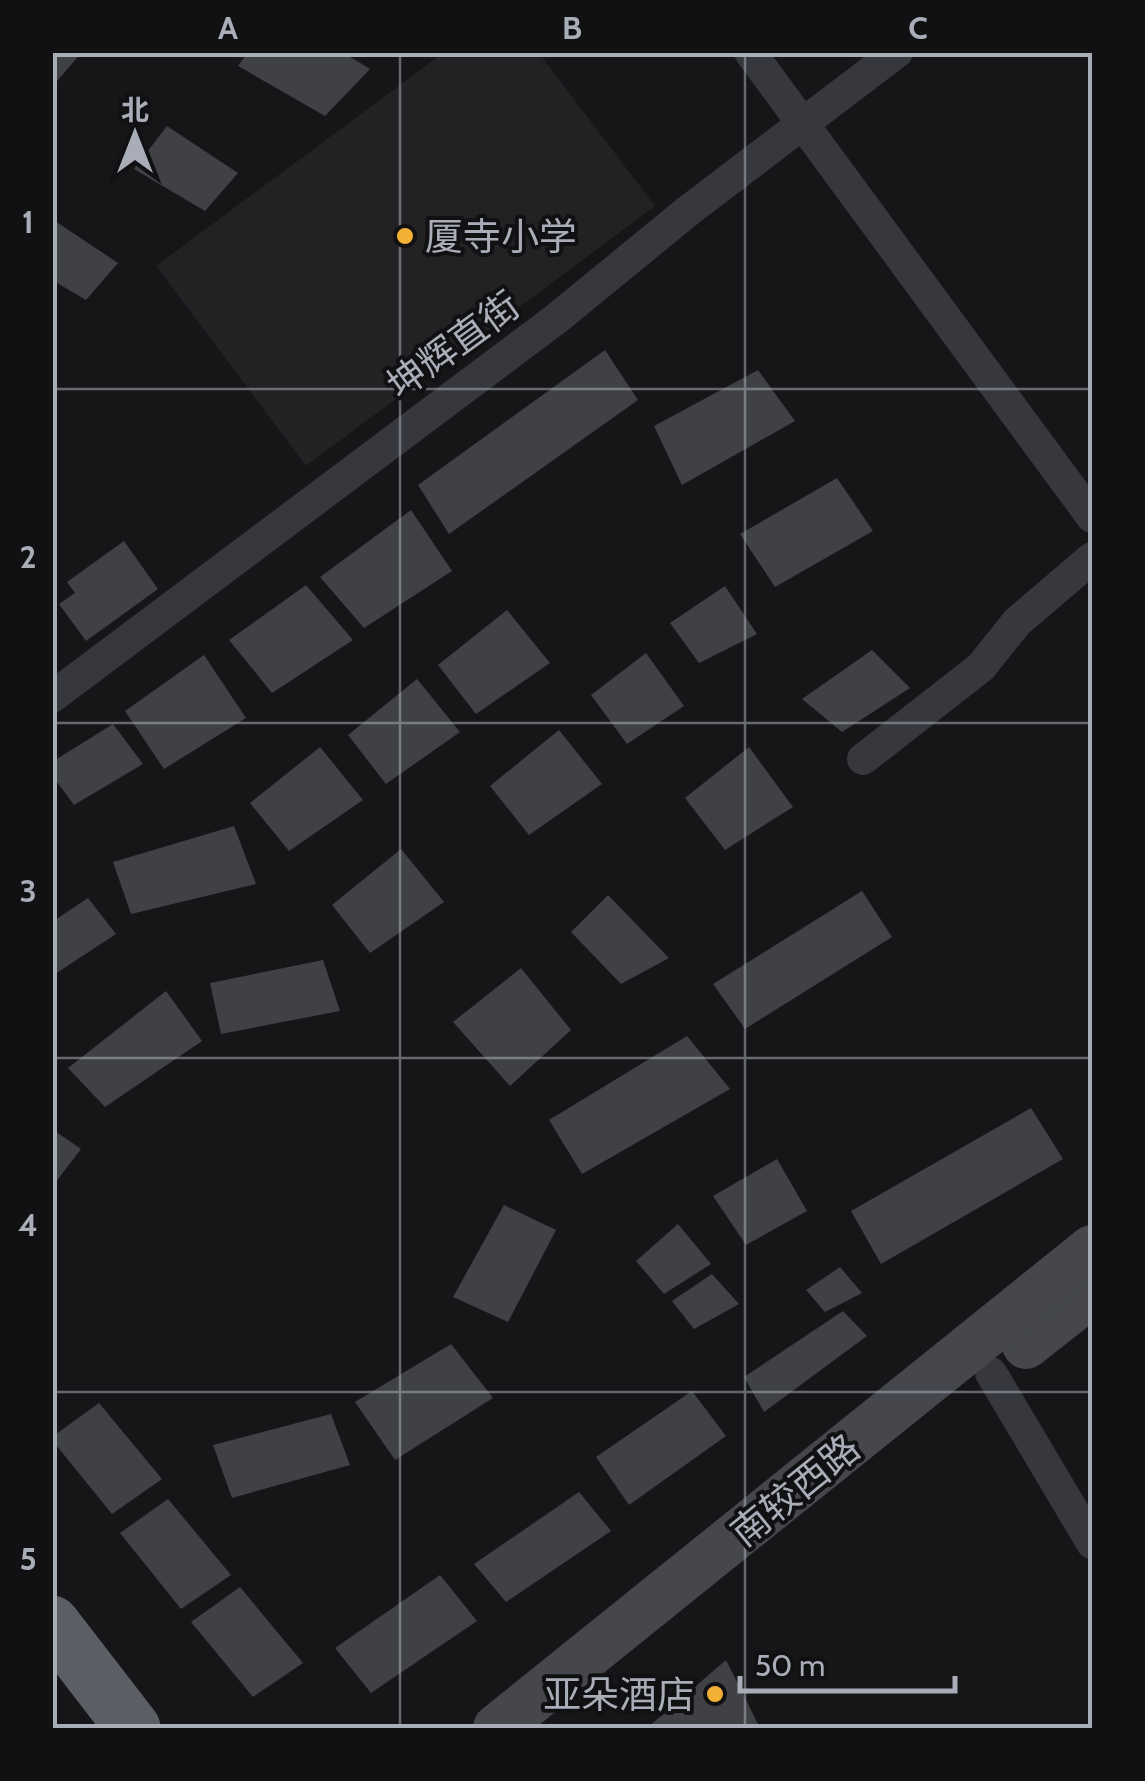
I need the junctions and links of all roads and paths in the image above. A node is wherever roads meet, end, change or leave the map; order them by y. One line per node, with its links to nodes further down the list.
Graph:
1 (750, 52): 3 (street)
2 (896, 52): 3 (street, 坤辉直街)
3 (802, 124): 4 (street); 6 (street, 坤辉直街)
4 (1092, 516)
5 (1092, 558): 7 (street)
6 (52, 697)
7 (863, 759)
8 (1092, 1249): 14 (main road, 南较西路)
9 (1092, 1292): 10 (main road, 南较西路)
10 (991, 1373): 11 (street); 15 (main road, 南较西路)
11 (1092, 1543)
12 (52, 1623): 13 (highway)
13 (132, 1728)
14 (497, 1728)
15 (548, 1728)

